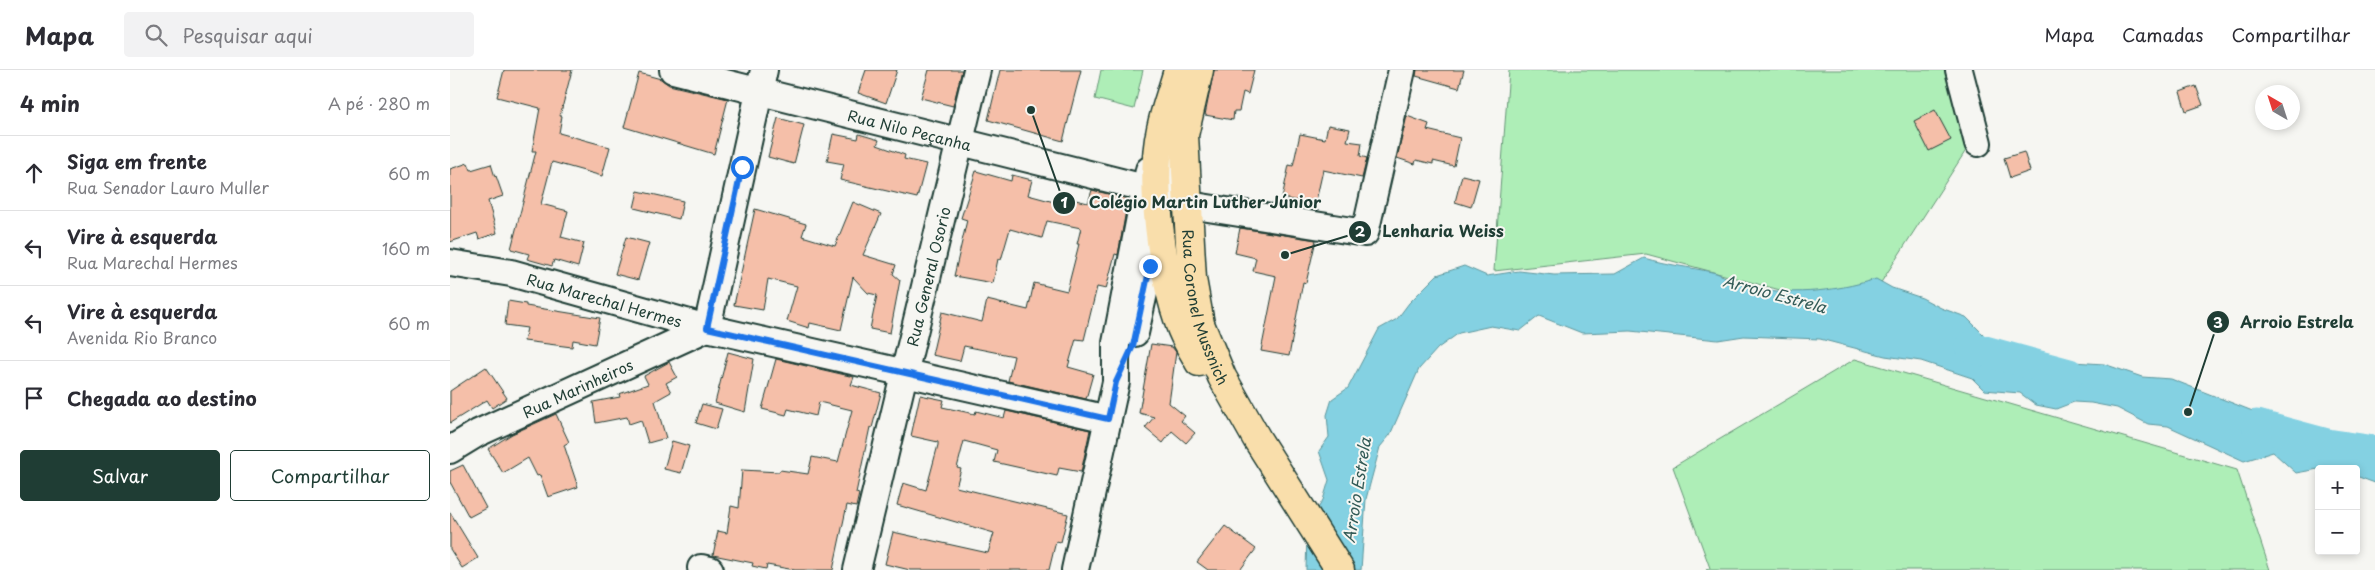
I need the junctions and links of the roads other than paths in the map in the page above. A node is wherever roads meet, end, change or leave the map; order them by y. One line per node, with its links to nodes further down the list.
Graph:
1 (673, 70): 7 (street, Rua Nilo Peçanha)
2 (977, 70): 9 (street, Rua General Osorio)
3 (1178, 70): 8 (main road)
4 (1199, 70): 8 (main road)
5 (1402, 70): 12 (street)
6 (1959, 70): 10 (street)
7 (761, 81): 9 (street, Rua Nilo Peçanha); 14 (street)
8 (1173, 132): 11 (main road, Rua Coronel Mussnich); 12 (main road, Rua Coronel Mussnich)
9 (961, 142): 11 (street, Rua Nilo Peçanha); 15 (street, Rua General Osorio)
10 (1978, 143)
11 (1152, 199): 16 (street); 17 (main road, Rua Coronel Mussnich)
12 (1189, 205): 17 (main road, Rua Coronel Mussnich)
13 (450, 263): 14 (street, Rua Marechal Hermes)
14 (707, 328): 15 (street, Rua Marechal Hermes); 18 (street, Rua Marinheiros)
15 (904, 372): 16 (street, Rua Marechal Hermes); 19 (street, Rua General Osorio)
16 (1108, 419): 20 (street)
17 (1258, 441): 21 (main road, Rua Coronel Mussnich)
18 (450, 450)
19 (857, 570)
20 (1075, 570)
21 (1340, 570)

